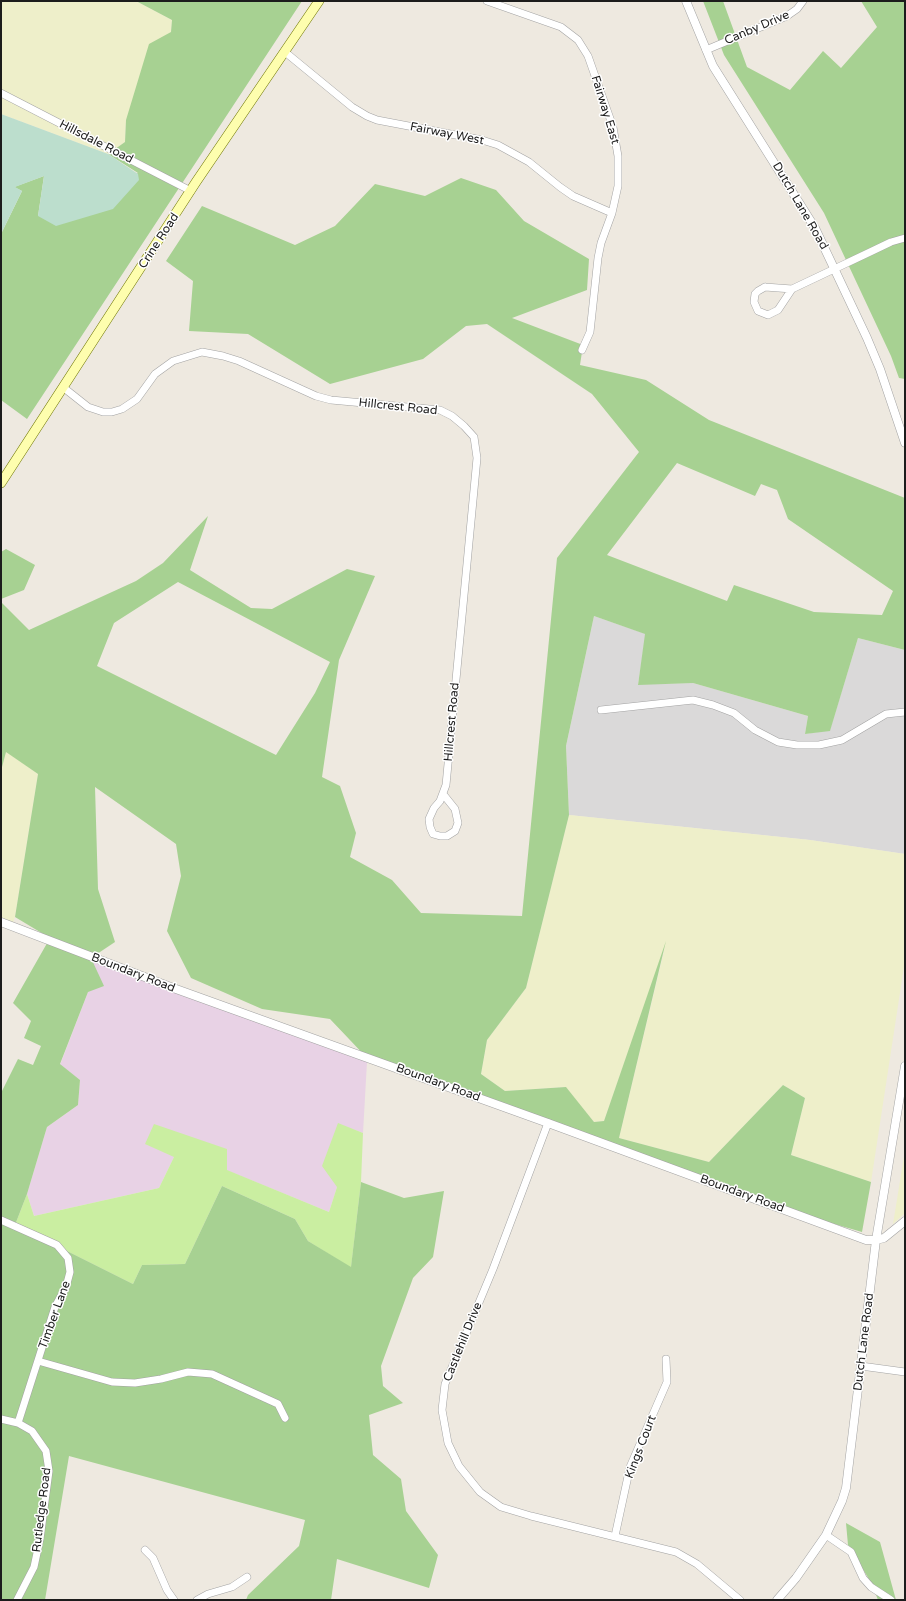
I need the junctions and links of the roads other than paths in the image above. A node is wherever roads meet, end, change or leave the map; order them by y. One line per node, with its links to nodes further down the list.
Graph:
1 (319, 1): 6 (main road, Crine Road)
2 (487, 1): 9 (street, Fairway East)
3 (686, 1): 5 (street, Dutch Lane Road)
4 (803, 1): 5 (street, Canby Drive)
5 (706, 50): 11 (street, Dutch Lane Road)
6 (285, 52): 8 (main road, Crine Road); 9 (street, Fairway West)
7 (1, 93): 8 (street, Hillsdale Road)
8 (191, 191): 14 (main road, Crine Road)
9 (612, 213): 13 (street, Fairway East)
10 (905, 238): 11 (street)
11 (835, 269): 12 (street); 15 (street, Dutch Lane Road)
12 (792, 289): 12 (street)
13 (582, 350)
14 (64, 388): 16 (main road, Crine Road); 19 (street, Hillcrest Road)
15 (905, 443)
16 (1, 483)
17 (601, 710): 18 (street)
18 (905, 712)
19 (443, 794): 19 (street, Hillcrest Road)
20 (1, 922): 22 (street, Boundary Road)
21 (905, 1066): 25 (street, Dutch Lane Road)
22 (548, 1123): 25 (street, Boundary Road); 34 (street, Castlehill Drive)
23 (1, 1220): 27 (street, Timber Lane)
24 (905, 1221): 25 (street)
25 (876, 1240): 28 (street, Dutch Lane Road)
26 (666, 1358): 34 (street, Kings Court)
27 (38, 1362): 31 (street); 32 (street, Timber Lane)
28 (861, 1366): 29 (street); 33 (street, Dutch Lane Road)
29 (905, 1372)
30 (1, 1418): 32 (street, Rutledge Road)
31 (286, 1418)
32 (18, 1423): 37 (street, Rutledge Road)
33 (826, 1535): 41 (street, Dutch Lane Road); 42 (street)
34 (615, 1536): 40 (street, Castlehill Drive)
35 (145, 1550): 38 (street)
36 (247, 1577): 39 (street)
37 (18, 1600)
38 (174, 1600)
39 (197, 1600)
40 (740, 1600)
41 (777, 1600)
42 (891, 1600)

